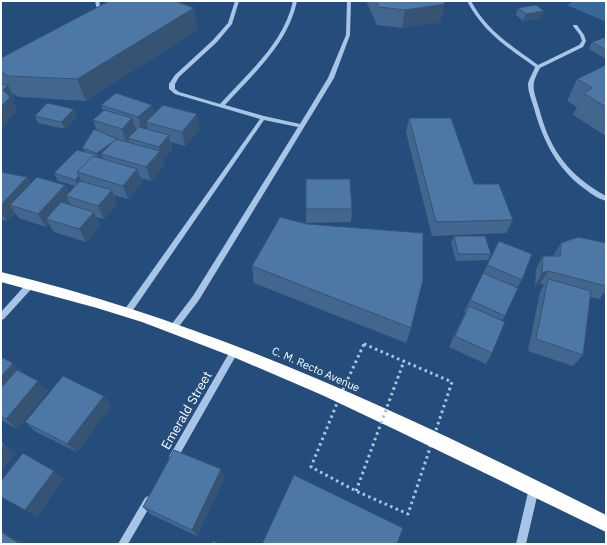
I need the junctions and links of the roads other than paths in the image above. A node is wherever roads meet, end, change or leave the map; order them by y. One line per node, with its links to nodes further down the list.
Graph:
1 (97, 1): 6 (street)
2 (237, 1): 9 (street)
3 (295, 1): 9 (street)
4 (349, 1): 11 (street)
5 (469, 1): 8 (street)
6 (88, 18)
7 (575, 26): 8 (street)
8 (538, 67): 12 (street)
9 (221, 106): 10 (street)
10 (263, 118): 11 (street); 15 (street)
11 (301, 126): 17 (street)
12 (606, 199)
13 (1, 277): 14 (highway, C. M. Recto Avenue)
14 (31, 284): 15 (highway, C. M. Recto Avenue); 16 (street)
15 (128, 311): 17 (highway, C. M. Recto Avenue)
16 (1, 317)
17 (174, 327): 18 (highway, C. M. Recto Avenue)
18 (235, 350): 19 (street, Emerald Street); 20 (highway, C. M. Recto Avenue)
19 (167, 468)
20 (534, 488): 22 (highway, C. M. Recto Avenue); 24 (street)
21 (151, 496): 23 (street)
22 (606, 524)
23 (123, 544)
24 (521, 544)

